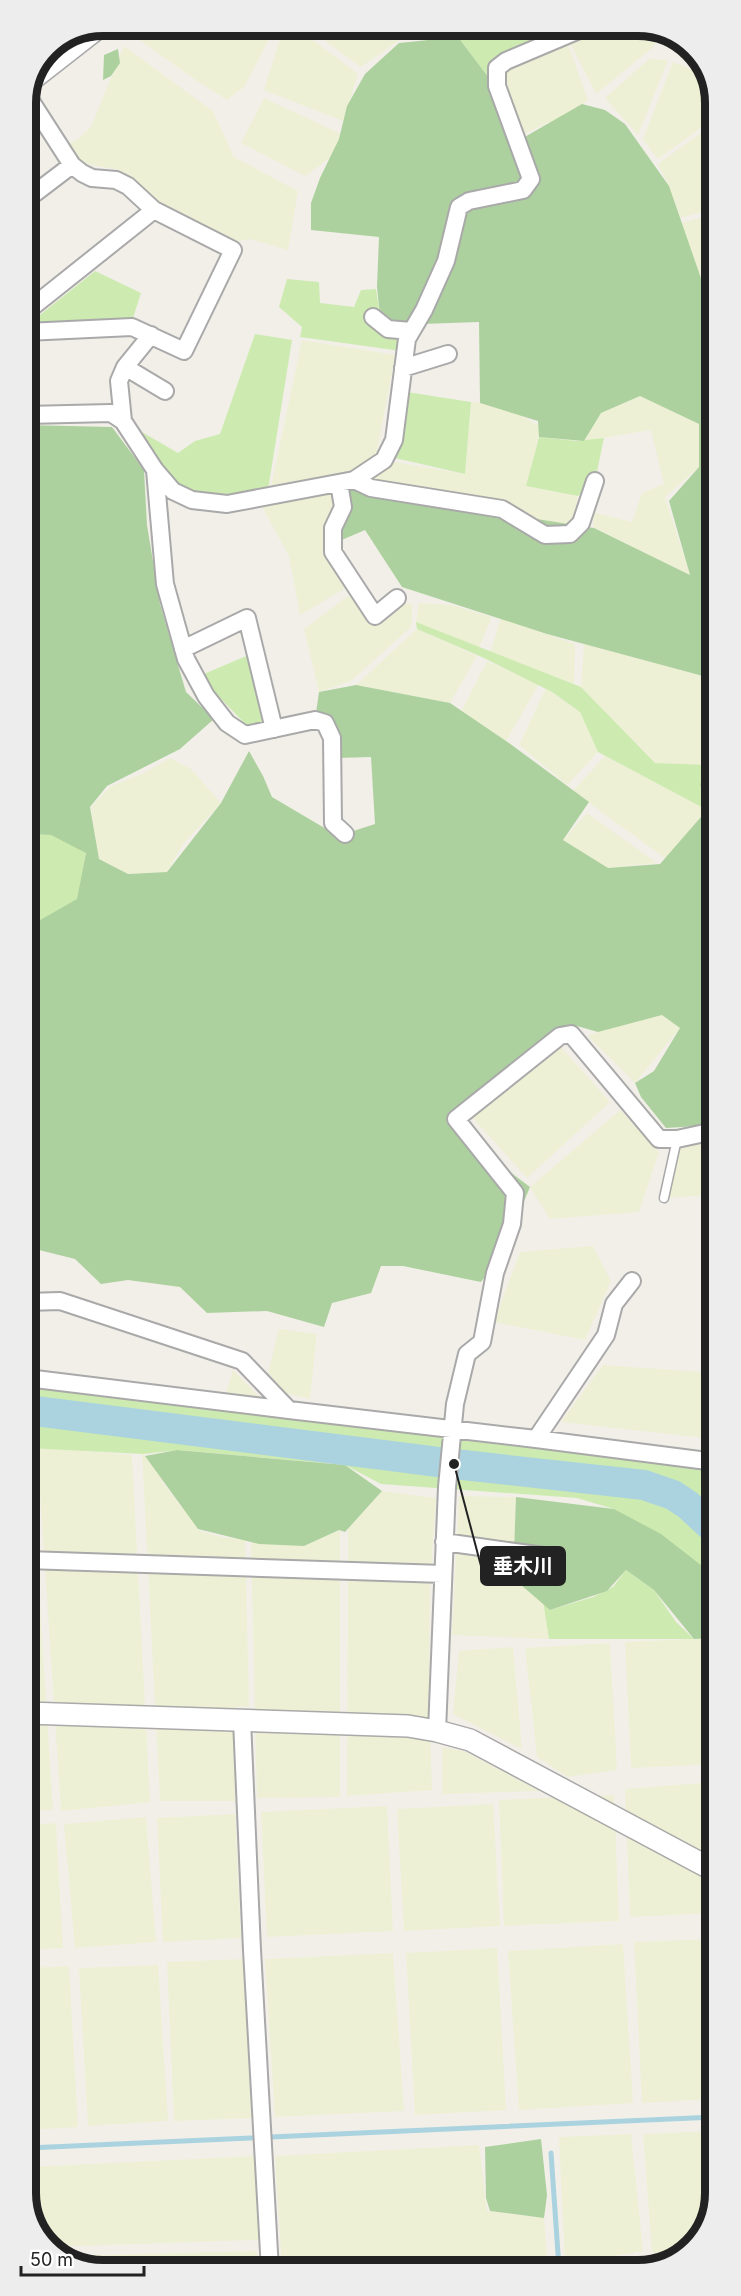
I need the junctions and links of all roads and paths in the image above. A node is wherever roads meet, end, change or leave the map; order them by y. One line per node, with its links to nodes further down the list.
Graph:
1 (565, 36): 10 (street)
2 (83, 39): 3 (street)
3 (46, 67)
4 (36, 109): 5 (street)
5 (72, 165): 6 (street); 7 (street)
6 (36, 192)
7 (154, 210): 8 (street); 12 (street)
8 (36, 304)
9 (373, 317): 10 (street)
10 (411, 331): 15 (street)
11 (36, 332): 12 (street)
12 (151, 336): 14 (street)
13 (448, 354): 15 (street)
14 (125, 367): 16 (street); 18 (street)
15 (403, 368): 20 (street)
16 (165, 391)
17 (36, 415): 18 (street)
18 (123, 421): 19 (street)
19 (155, 470): 20 (street); 23 (street)
20 (347, 481): 21 (street); 22 (street)
21 (595, 481)
22 (397, 598)
23 (183, 649): 24 (street); 24 (street)
24 (274, 729): 25 (street)
25 (345, 834)
26 (705, 1133): 27 (street)
27 (677, 1139): 28 (lane); 33 (street)
28 (664, 1198)
29 (632, 1281): 34 (street)
30 (36, 1302): 32 (street)
31 (36, 1379): 32 (street)
32 (289, 1410): 33 (street)
33 (452, 1436): 34 (street); 36 (street)
34 (536, 1438): 35 (street)
35 (705, 1461)
36 (444, 1542): 37 (street); 39 (street)
37 (544, 1556)
38 (36, 1560): 39 (street)
39 (443, 1574): 42 (street)
40 (36, 1713): 41 (street)
41 (242, 1720): 42 (street); 44 (street)
42 (436, 1731): 43 (street)
43 (705, 1866)
44 (269, 2260)

